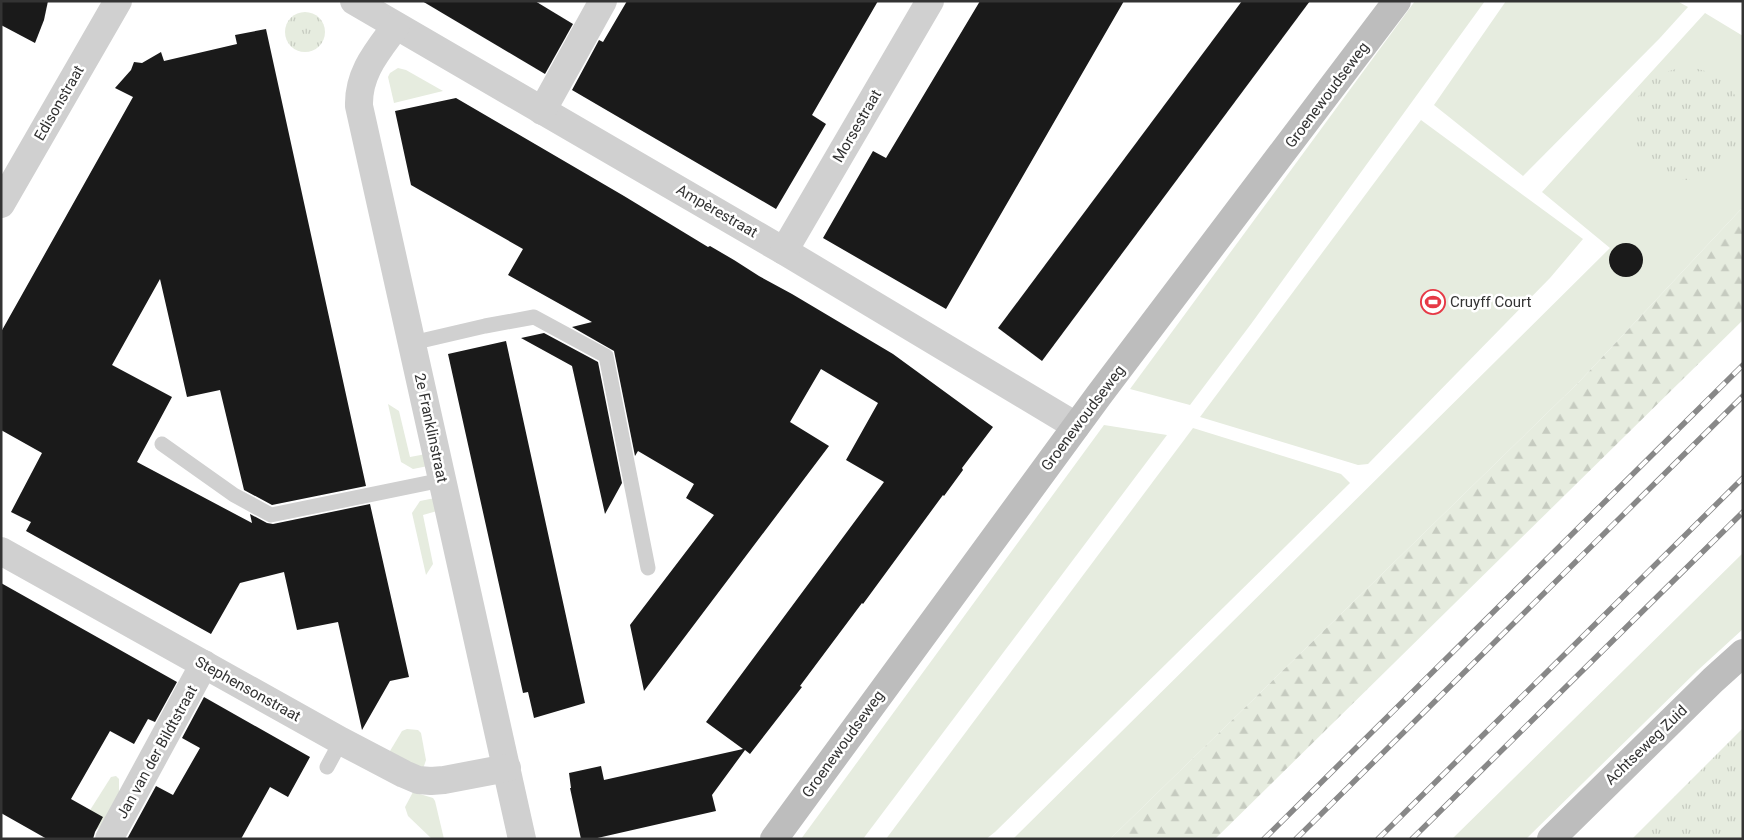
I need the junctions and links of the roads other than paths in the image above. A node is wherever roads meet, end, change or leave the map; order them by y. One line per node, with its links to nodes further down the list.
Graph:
1 (118, 1): 8 (street, Edisonstraat)
2 (354, 1): 6 (street, Ampèrestraat)
3 (603, 1): 7 (street)
4 (930, 1): 9 (street, Morsestraat)
5 (1397, 1): 11 (street, Groenewoudseweg)
6 (396, 26): 7 (street, Ampèrestraat); 10 (street, 2e Franklinstraat)
7 (542, 110): 9 (street, Ampèrestraat)
8 (1, 204)
9 (784, 250): 11 (street, Ampèrestraat)
10 (412, 342): 13 (street, 2e Franklinstraat); 15 (lane)
11 (1076, 426): 23 (street, Groenewoudseweg)
12 (162, 444): 13 (lane)
13 (442, 480): 20 (street, 2e Franklinstraat)
14 (3, 556): 17 (street, Stephensonstraat)
15 (648, 568)
16 (1743, 653): 24 (street, Achtseweg Zuid)
17 (204, 664): 18 (street, Stephensonstraat); 21 (street, Jan van der Bildtstraat)
18 (341, 741): 19 (lane); 20 (street, Stephensonstraat)
19 (327, 767)
20 (507, 768): 22 (street, 2e Franklinstraat)
21 (109, 839)
22 (522, 839)
23 (774, 839)
24 (1551, 839)

